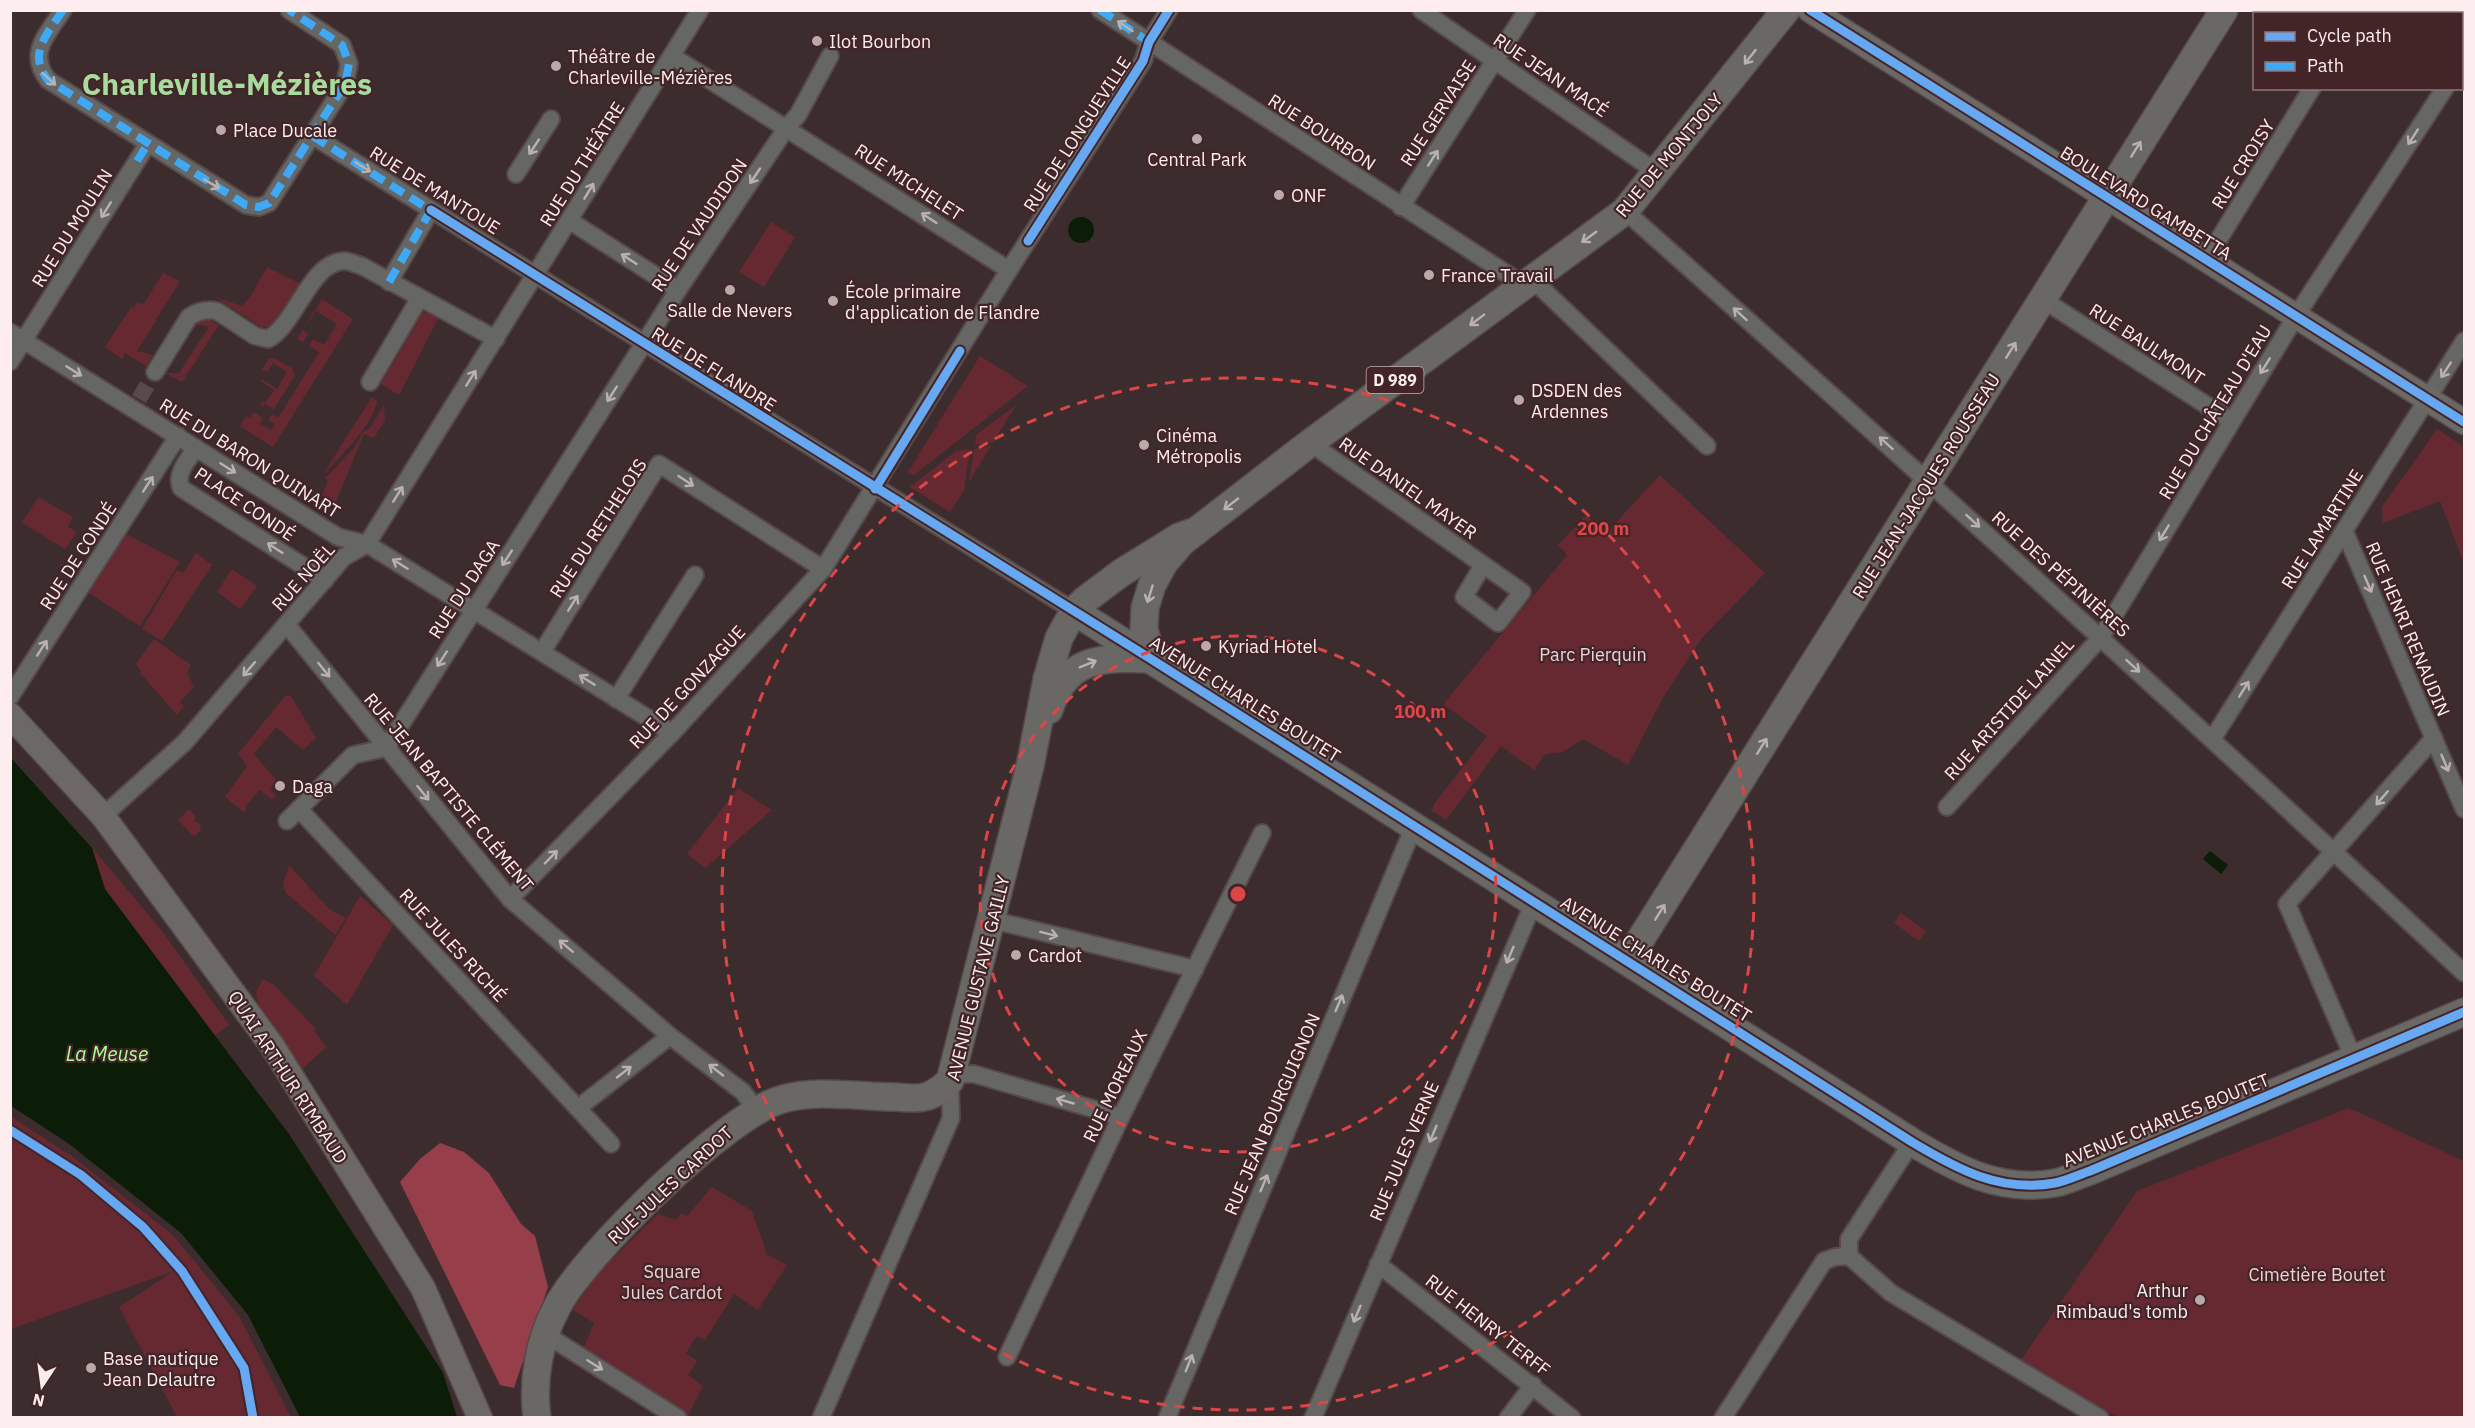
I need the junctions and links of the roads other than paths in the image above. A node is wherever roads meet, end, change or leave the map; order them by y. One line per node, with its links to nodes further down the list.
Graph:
1 (63, 10): 20 (street, one-way to 20)
2 (289, 10): 19 (street)
3 (700, 10): 12 (street, RUE DU THÉÂTRE)
4 (1100, 10): 11 (street, RUE BOURBON, one-way to 4)
5 (1169, 10): 11 (street, RUE DE LONGUEVILLE)
6 (1421, 10): 14 (street, RUE JEAN MACÉ)
7 (1527, 10): 14 (street, RUE GERVAISE)
8 (1786, 10): 21 (main road, RUE DE MONTJOLY / D 989, one-way to 21)
9 (1810, 10): 23 (main road, BOULEVARD GAMBETTA)
10 (2224, 10): 23 (main road, RUE JEAN-JACQUES ROUSSEAU, one-way to 10)
11 (1149, 42): 24 (street, RUE BOURBON); 29 (street, RUE DE LONGUEVILLE)
12 (672, 56): 18 (street, RUE MICHELET); 27 (street, RUE DU THÉÂTRE, one-way to 12)
13 (830, 56): 18 (street)
14 (1495, 61): 21 (street, RUE JEAN MACÉ); 24 (street, RUE GERVAISE, one-way to 14)
15 (2312, 90): 28 (street, RUE CROISY)
16 (2444, 90): 36 (street, RUE DU CHÂTEAU D'EAU, one-way to 36)
17 (551, 119): 22 (street, one-way to 22)
18 (787, 127): 29 (street, RUE MICHELET, one-way to 18); 33 (street, RUE DE VAUDIDON, one-way to 33)
19 (313, 136): 20 (street, one-way to 19); 25 (street, RUE DE MANTOUE, one-way to 25)
20 (147, 145): 37 (street, RUE DU MOULIN, one-way to 37)
21 (1658, 172): 26 (main road, RUE DE MONTJOLY / D 989)
22 (516, 174)
23 (2106, 197): 28 (main road, BOULEVARD GAMBETTA); 35 (main road, RUE JEAN-JACQUES ROUSSEAU)
24 (1401, 207): 32 (street, RUE BOURBON)
25 (431, 210): 30 (street, RUE DE MANTOUE); 31 (street)
26 (1625, 211): 32 (main road, RUE DE MONTJOLY / D 989, one-way to 32); 51 (street, RUE DES PÉPINIÈRES, one-way to 26)
27 (570, 221): 30 (street, RUE DU THÉÂTRE); 33 (street, one-way to 27)
28 (2206, 260): 36 (main road, BOULEVARD GAMBETTA)
29 (1009, 270): 52 (street, RUE DE LONGUEVILLE)
30 (536, 277): 38 (street, RUE NOËL); 40 (street, RUE DE FLANDRE)
31 (389, 282): 34 (street); 42 (street)
32 (1528, 282): 48 (main road, D 989, one-way to 48); 49 (street)
33 (678, 290): 40 (street, RUE DE VAUDIDON)
34 (419, 299): 38 (street); 43 (street)
35 (2042, 299): 45 (street, RUE BAULMONT); 51 (main road, RUE JEAN-JACQUES ROUSSEAU, one-way to 35)
36 (2296, 316): 44 (main road, BOULEVARD GAMBETTA); 45 (street, RUE DU CHÂTEAU D'EAU, one-way to 45)
37 (17, 336): 41 (street, RUE DU MOULIN); 47 (street, RUE DU BARON QUINART, one-way to 47)
38 (496, 339): 55 (street, RUE NOËL, one-way to 38)
39 (2464, 341): 44 (street, RUE LAMARTINE, one-way to 44)
40 (644, 344): 52 (street, RUE DE FLANDRE); 60 (street, RUE DU DAGA, one-way to 60)
41 (10, 362)
42 (155, 372)
43 (370, 382)
44 (2427, 399): 46 (main road, BOULEVARD GAMBETTA); 53 (street, RUE LAMARTINE)
45 (2231, 421): 63 (street, RUE DU CHÂTEAU D'EAU, one-way to 63)
46 (2464, 423)
47 (178, 436): 50 (street, RUE DU BARON QUINART); 66 (street, RUE DE CONDÉ, one-way to 47)
48 (1310, 443): 54 (main road, D 989, one-way to 54); 56 (street, RUE DANIEL MAYER)
49 (1707, 446)
50 (196, 448): 55 (street, RUE DU BARON QUINART, one-way to 55); 59 (street, PLACE CONDÉ, one-way to 50)
51 (1930, 482): 63 (street, RUE DES PÉPINIÈRES, one-way to 63); 85 (main road, RUE JEAN-JACQUES ROUSSEAU, one-way to 51)
52 (875, 489): 57 (street, RUE DE GONZAGUE); 61 (street, AVENUE CHARLES BOUTET)
53 (2344, 530): 70 (street, RUE LAMARTINE, one-way to 53); 71 (street, RUE HENRI RENAUDIN, one-way to 71)
54 (1196, 531): 61 (main road); 65 (main road, one-way to 65)
55 (367, 544): 59 (street, RUE NOËL); 60 (street, RUE DU BARON QUINART, one-way to 55)
56 (1483, 565)
57 (823, 569): 64 (street, RUE DU RETHELOIS, one-way to 57); 69 (street, RUE DE GONZAGUE)
58 (695, 574): 67 (street)
59 (325, 580): 62 (street, RUE NOËL)
60 (474, 610): 64 (street, RUE DU BARON QUINART); 72 (street, RUE DU DAGA, one-way to 72)
61 (1074, 611): 65 (main road, AVENUE CHARLES BOUTET); 73 (main road)
62 (287, 625): 72 (street, RUE JEAN BAPTISTE CLÉMENT, one-way to 72); 77 (street, RUE NOËL, one-way to 77)
63 (2101, 637): 70 (street, RUE DES PÉPINIÈRES, one-way to 70); 74 (street, RUE ARISTIDE LAINEL)
64 (542, 652): 67 (street, RUE DU BARON QUINART, one-way to 64)
65 (1156, 662): 73 (main road, one-way to 65); 79 (main road, AVENUE CHARLES BOUTET)
66 (10, 697)
67 (616, 699): 69 (street, RUE DU BARON QUINART)
68 (10, 716): 77 (main road, QUAI ARTHUR RIMBAUD)
69 (672, 733): 82 (street, RUE DE GONZAGUE, one-way to 69)
70 (2213, 738): 81 (street, RUE DES PÉPINIÈRES)
71 (2434, 738): 76 (street, RUE HENRI RENAUDIN, one-way to 76); 81 (street, one-way to 81)
72 (386, 748): 75 (street); 82 (street, RUE JEAN BAPTISTE CLÉMENT, one-way to 82)
73 (1030, 766): 84 (main road, AVENUE GUSTAVE GAILLY)
74 (1947, 807)
75 (299, 809): 78 (street); 92 (street, RUE JULES RICHÉ)
76 (2464, 809)
77 (103, 816): 102 (main road, QUAI ARTHUR RIMBAUD)
78 (287, 822)
79 (1414, 826): 83 (main road, AVENUE CHARLES BOUTET); 106 (street, RUE JEAN BOURGUIGNON, one-way to 79)
80 (1262, 833): 86 (street, RUE MOREAUX)
81 (2335, 852): 87 (street, RUE DES PÉPINIÈRES); 90 (street)
82 (510, 899): 89 (street, RUE JEAN BAPTISTE CLÉMENT, one-way to 82)
83 (1534, 902): 85 (main road, AVENUE CHARLES BOUTET); 98 (street, RUE JULES VERNE, one-way to 98)
84 (992, 920): 86 (street, one-way to 86); 91 (main road, AVENUE GUSTAVE GAILLY)
85 (1627, 961): 95 (main road, AVENUE CHARLES BOUTET)
86 (1195, 969): 94 (street, RUE MOREAUX)
87 (2464, 973)
88 (2464, 1012): 90 (main road, AVENUE CHARLES BOUTET)
89 (670, 1036): 92 (street, one-way to 89); 93 (street, RUE JEAN BAPTISTE CLÉMENT, one-way to 89)
90 (2354, 1059): 95 (main road, AVENUE CHARLES BOUTET)
91 (952, 1077): 93 (main road, RUE JULES CARDOT); 94 (street, one-way to 91); 105 (street, AVENUE GUSTAVE GAILLY)
92 (578, 1108): 96 (street, RUE JULES RICHÉ)
93 (757, 1111): 99 (main road, RUE JULES CARDOT)
94 (1121, 1117): 100 (street, RUE MOREAUX)
95 (1912, 1142): 97 (street)
96 (611, 1144)
97 (1849, 1256): 110 (street); 111 (street)
98 (1378, 1264): 101 (street, RUE HENRY TERFF); 107 (street, RUE JULES VERNE, one-way to 107)
99 (545, 1334): 103 (main road, RUE JULES CARDOT); 104 (street, one-way to 104)
100 (1006, 1357)
101 (1533, 1385): 108 (street); 109 (street, RUE HENRY TERFF)
102 (479, 1416)
103 (537, 1418)
104 (678, 1418)
105 (821, 1418)
106 (1167, 1418)
107 (1313, 1418)
108 (1508, 1418)
109 (1572, 1418)
110 (1723, 1418)
111 (2100, 1418)

